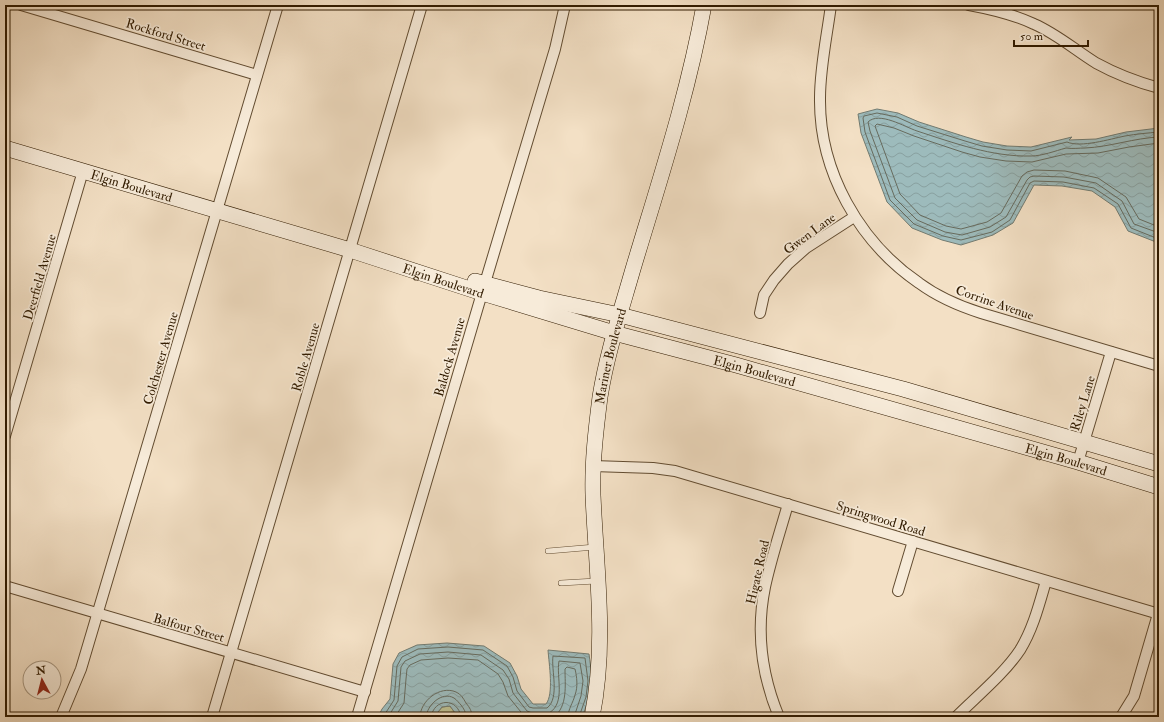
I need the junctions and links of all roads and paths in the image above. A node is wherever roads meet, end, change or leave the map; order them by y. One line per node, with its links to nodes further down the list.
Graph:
1 (21, 5): 8 (street, Rockford Street)
2 (278, 5): 8 (street, Colchester Avenue)
3 (422, 5): 14 (street, Roble Avenue)
4 (565, 5): 15 (street, Baldock Avenue)
5 (704, 5): 17 (main road, Mariner Boulevard)
6 (832, 5): 13 (street, Corrine Avenue)
7 (969, 5): 9 (street)
8 (257, 75): 12 (street, Colchester Avenue)
9 (1159, 88)
10 (5, 148): 11 (main road, Elgin Boulevard)
11 (83, 171): 12 (main road, Elgin Boulevard); 21 (street, Deerfield Avenue)
12 (217, 211): 14 (main road, Elgin Boulevard); 36 (street, Colchester Avenue)
13 (854, 217): 16 (street, Gwen Lane); 19 (street, Corrine Avenue)
14 (350, 250): 15 (main road, Elgin Boulevard); 38 (street, Roble Avenue)
15 (483, 288): 17 (main road, Elgin Boulevard); 18 (main road, Elgin Boulevard); 39 (street, Baldock Avenue)
16 (760, 313)
17 (620, 315): 18 (main road, Mariner Boulevard); 22 (main road, Elgin Boulevard)
18 (614, 333): 23 (main road, Elgin Boulevard); 25 (main road, Mariner Boulevard)
19 (1111, 352): 20 (street, Corrine Avenue); 22 (street, Riley Lane)
20 (1159, 366)
21 (5, 436)
22 (1083, 442): 23 (street, Riley Lane); 24 (main road, Elgin Boulevard)
23 (1078, 462): 26 (main road, Elgin Boulevard)
24 (1159, 464)
25 (593, 466): 27 (street, Springwood Road); 29 (main road, Mariner Boulevard)
26 (1159, 487)
27 (788, 504): 28 (street, Springwood Road); 44 (street, Higate Road)
28 (913, 541): 32 (street, Springwood Road); 35 (street)
29 (596, 547): 30 (lane); 31 (main road, Mariner Boulevard)
30 (548, 551)
31 (598, 581): 33 (lane); 43 (main road, Mariner Boulevard)
32 (1046, 581): 37 (street, Springwood Road); 45 (street)
33 (561, 584)
34 (5, 586): 36 (street, Balfour Street)
35 (898, 591)
36 (98, 613): 38 (street, Balfour Street); 40 (street, Colchester Avenue)
37 (1159, 614): 46 (street)
38 (231, 653): 39 (street, Balfour Street); 41 (street, Roble Avenue)
39 (365, 692): 42 (street, Baldock Avenue)
40 (61, 717)
41 (212, 717)
42 (357, 717)
43 (592, 717)
44 (779, 717)
45 (956, 717)
46 (1121, 717)

